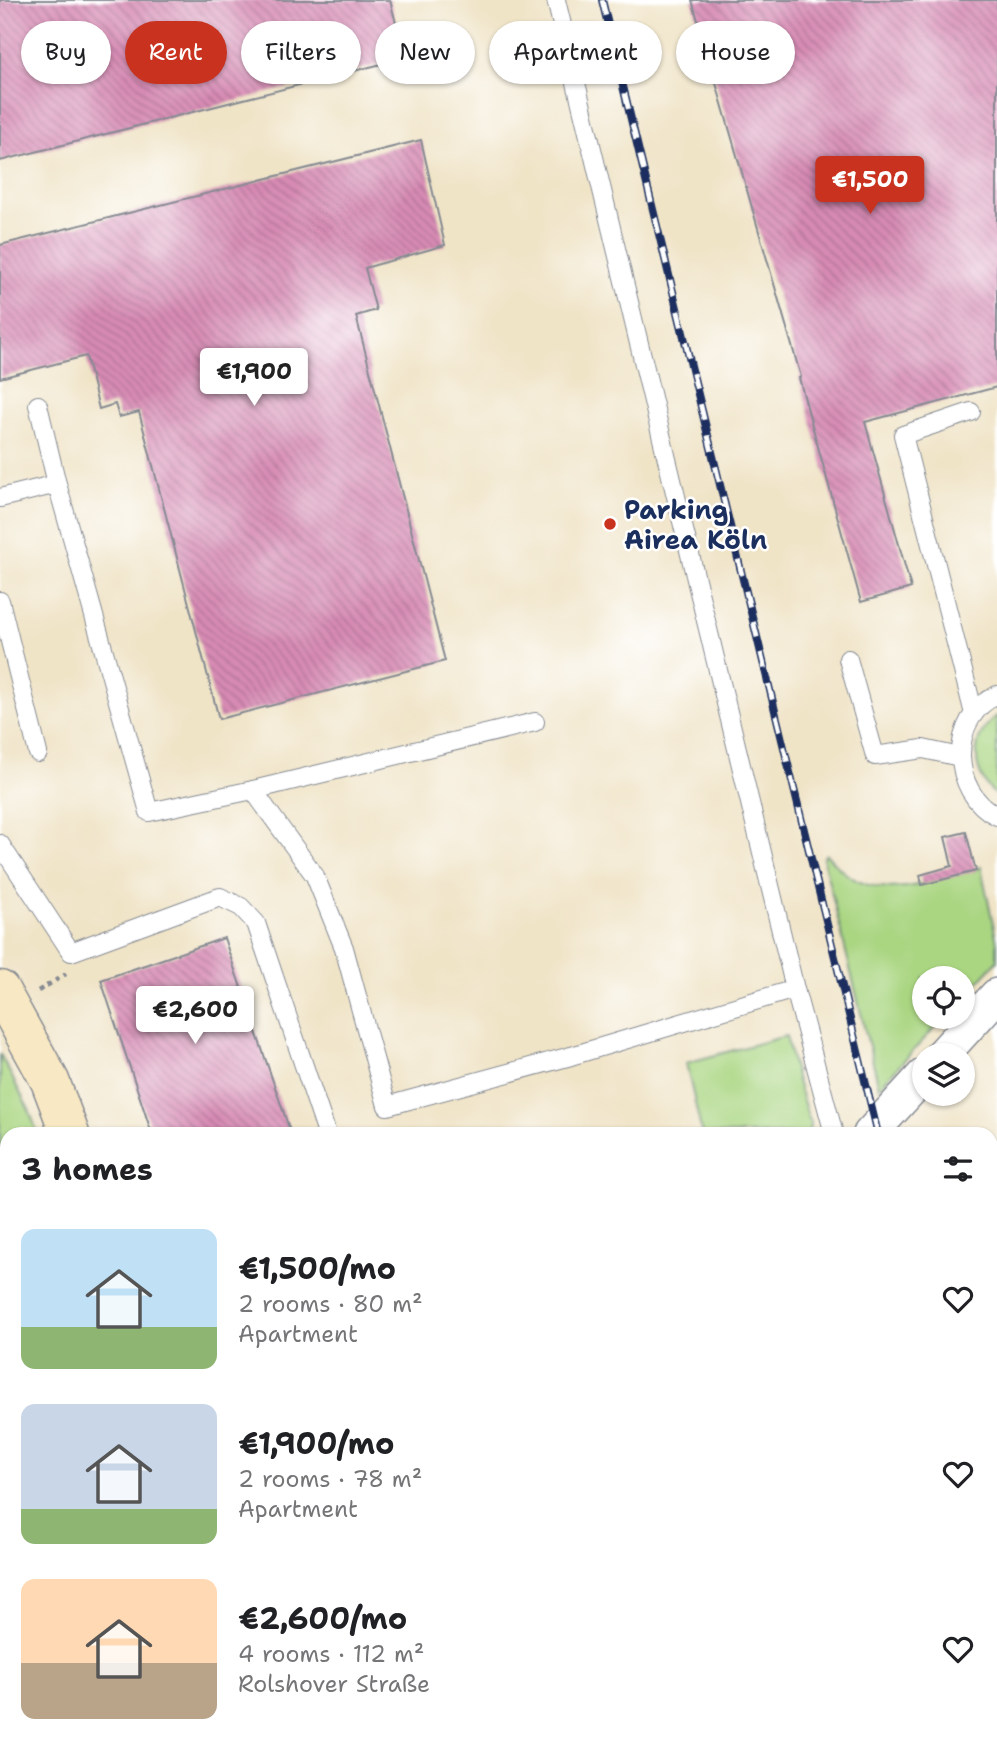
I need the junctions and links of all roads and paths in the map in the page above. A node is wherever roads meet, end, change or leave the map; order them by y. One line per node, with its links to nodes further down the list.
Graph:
1 (556, 0): 17 (lane)
2 (38, 405): 4 (lane)
3 (971, 412): 9 (lane)
4 (57, 484): 5 (lane); 13 (lane)
5 (0, 498)
6 (0, 601): 11 (lane)
7 (848, 659): 12 (lane)
8 (997, 695): 9 (lane)
9 (974, 714): 12 (lane)
10 (535, 722): 13 (lane)
11 (38, 752)
12 (960, 757): 14 (lane)
13 (253, 790): 17 (lane)
14 (997, 816)
15 (0, 844): 16 (lane)
16 (71, 952): 19 (path); 23 (lane)
17 (795, 989): 24 (lane)
18 (997, 995): 20 (street)
19 (5, 999): 22 (street)
20 (953, 1043)
21 (912, 1088): 25 (street)
22 (67, 1127)
23 (325, 1127)
24 (832, 1127)
25 (876, 1127)

